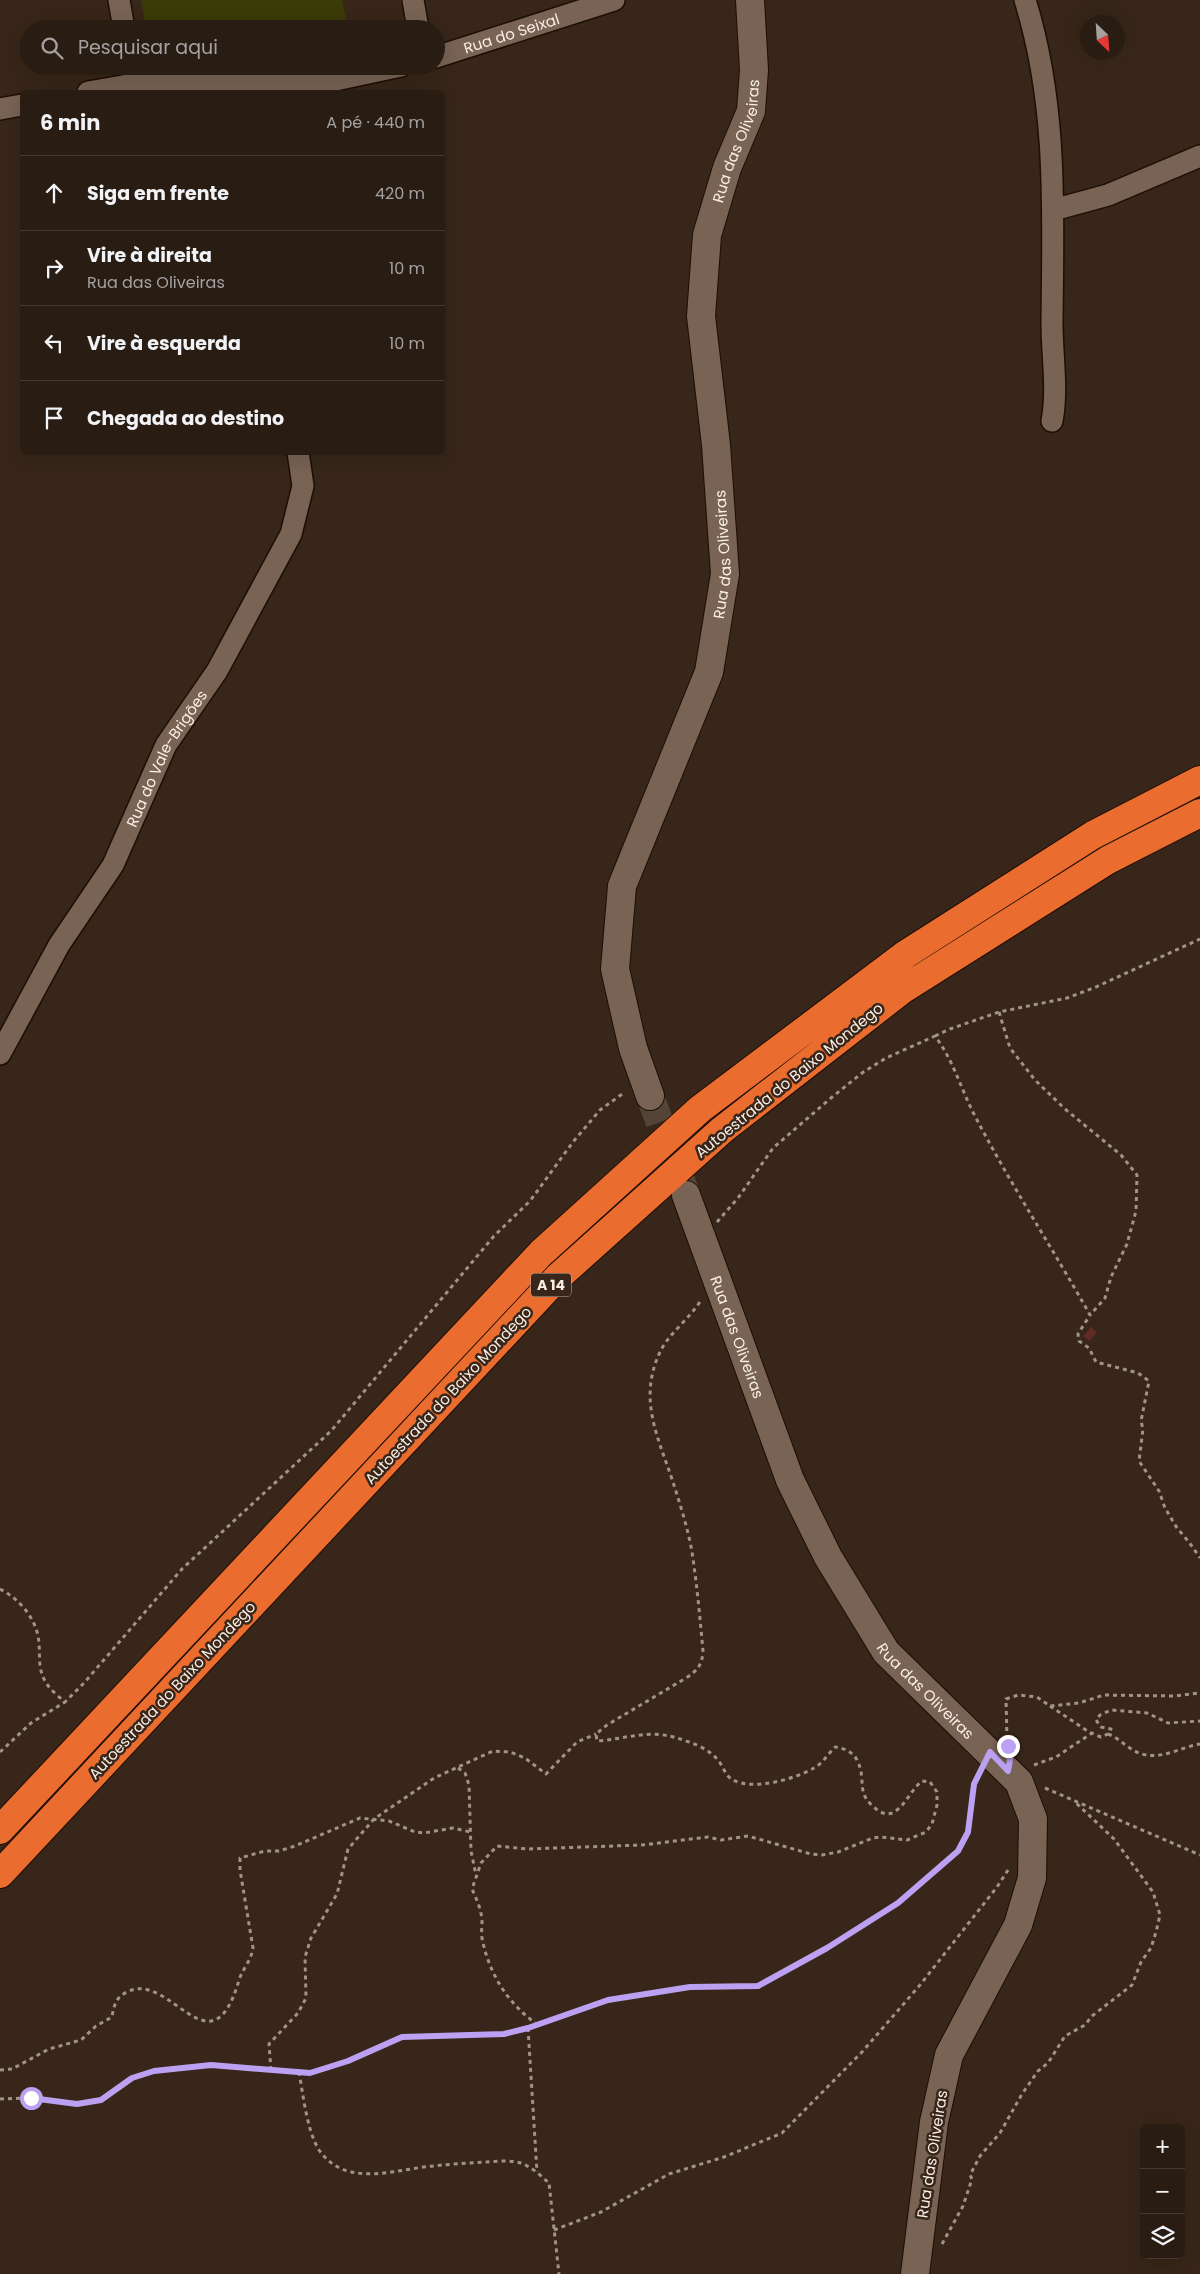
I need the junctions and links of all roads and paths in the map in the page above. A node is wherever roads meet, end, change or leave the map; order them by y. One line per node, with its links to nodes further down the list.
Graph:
1 (119, 0): 6 (street)
2 (413, 0): 7 (street)
3 (614, 0): 8 (street, Rua do Seixal)
4 (750, 0): 25 (street, Rua das Oliveiras)
5 (1025, 0): 16 (street)
6 (122, 20)
7 (416, 20)
8 (445, 55)
9 (133, 75): 11 (street); 12 (street)
10 (359, 75): 11 (street)
11 (262, 88)
12 (93, 90)
13 (20, 105): 14 (street)
14 (0, 109)
15 (1200, 156): 16 (street)
16 (1053, 210): 17 (street)
17 (1052, 421)
18 (298, 455): 24 (street, Rua do Vale-Brigões)
19 (1200, 780): 45 (highway, Autoestrada do Baixo Mondego / A 14)
20 (1200, 813): 49 (highway, Autoestrada do Baixo Mondego / A 14)
21 (1200, 939): 22 (path)
22 (999, 1012): 23 (path); 29 (path)
23 (935, 1036): 27 (path); 29 (path)
24 (0, 1054)
25 (647, 1088): 33 (path)
26 (686, 1195): 27 (street, Rua das Oliveiras)
27 (700, 1232): 28 (street, Rua das Oliveiras)
28 (718, 1280): 37 (path); 42 (street, Rua das Oliveiras)
29 (1090, 1316): 30 (path)
30 (1200, 1558)
31 (0, 1589): 33 (path)
32 (1200, 1693): 34 (path)
33 (65, 1702): 40 (path)
34 (1050, 1706): 36 (path); 42 (path)
35 (1200, 1721): 38 (path)
36 (1092, 1733): 38 (path); 42 (path)
37 (596, 1734): 41 (path); 50 (path)
38 (1108, 1734): 39 (path)
39 (1200, 1744)
40 (0, 1752)
41 (458, 1768): 44 (path); 46 (path)
42 (1006, 1768): 43 (path); 51 (path); 61 (street, Rua das Oliveiras)
43 (1074, 1801): 47 (path); 59 (path)
44 (374, 1819): 46 (path); 53 (path); 54 (path)
45 (0, 1830)
46 (470, 1832): 50 (path)
47 (1200, 1855)
48 (1012, 1863): 58 (path)
49 (0, 1874)
50 (476, 1876): 51 (path)
51 (538, 2025): 52 (path)
52 (528, 2028): 55 (path); 57 (path)
53 (0, 2070)
54 (271, 2070): 55 (path); 56 (path)
55 (300, 2072): 57 (path)
56 (0, 2098)
57 (537, 2172): 58 (path)
58 (554, 2230): 60 (path)
59 (940, 2246)
60 (560, 2274)
61 (915, 2274)

